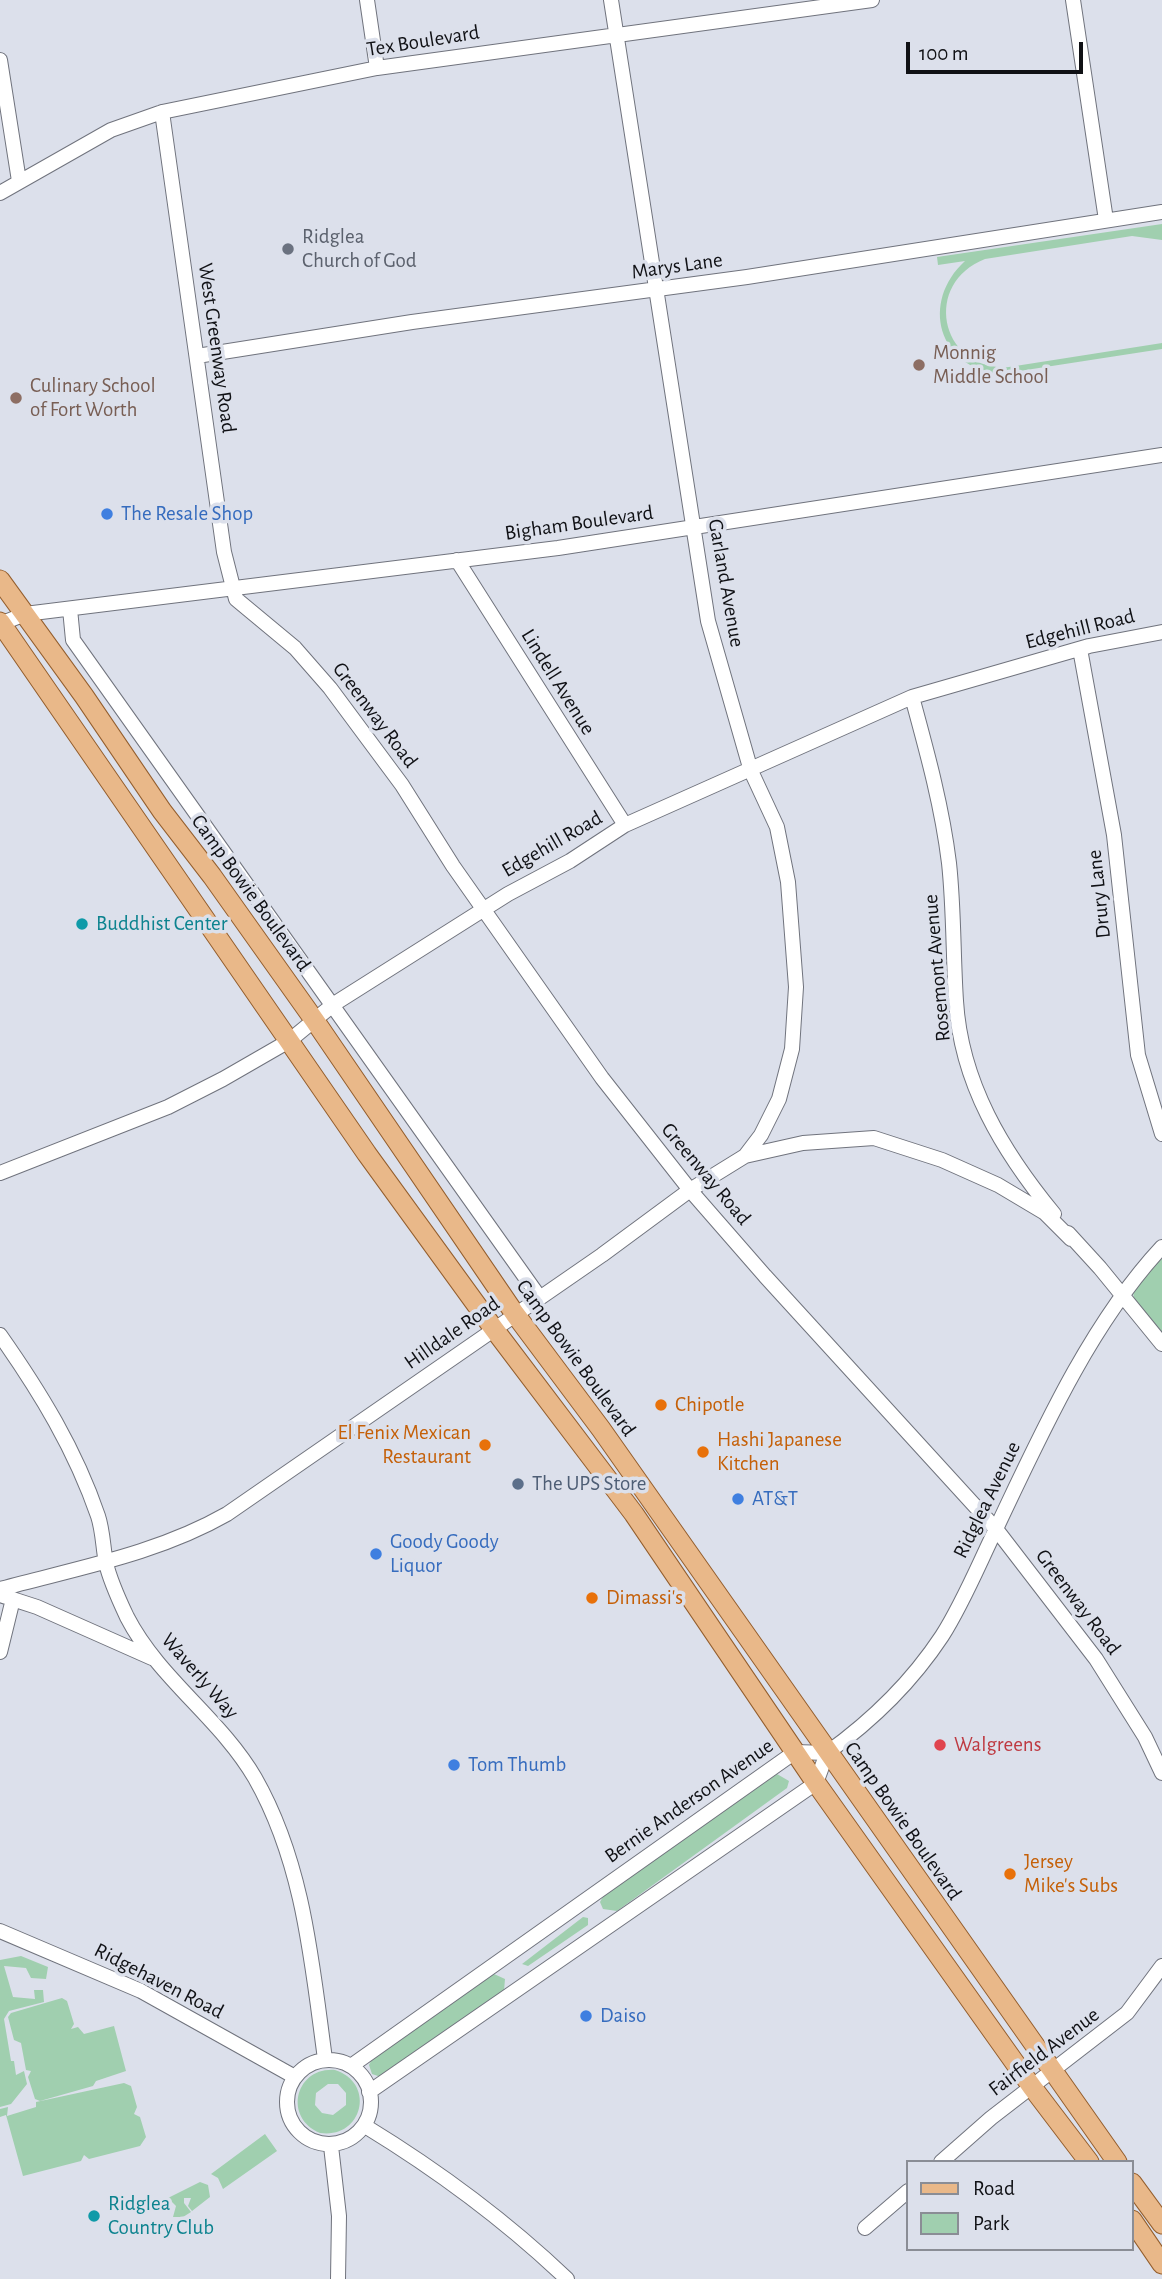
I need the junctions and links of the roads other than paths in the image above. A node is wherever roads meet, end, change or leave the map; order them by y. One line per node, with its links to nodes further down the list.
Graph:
1 (367, 0): 7 (street)
2 (611, 0): 5 (street, Garland Avenue)
3 (872, 0): 5 (street, Tex Boulevard)
4 (1073, 0): 12 (street)
5 (616, 34): 7 (street, Tex Boulevard); 13 (street, Garland Avenue)
6 (0, 60): 9 (street)
7 (377, 68): 8 (street, Tex Boulevard)
8 (162, 112): 9 (street, Tex Boulevard); 14 (street, West Greenway Road)
9 (19, 181): 10 (street, Tex Boulevard)
10 (0, 193)
11 (1162, 212): 12 (street, Marys Lane)
12 (1106, 220): 13 (street, Marys Lane)
13 (656, 290): 14 (street, Marys Lane); 16 (street, Garland Avenue)
14 (197, 356): 19 (street, West Greenway Road)
15 (1162, 455): 16 (street, Bigham Boulevard)
16 (694, 527): 17 (street, Bigham Boulevard); 26 (street, Garland Avenue)
17 (457, 560): 19 (street, Bigham Boulevard); 28 (street, Lindell Avenue)
18 (0, 580): 21 (main road, Camp Bowie Boulevard)
19 (233, 589): 20 (street, Bigham Boulevard); 30 (street, Greenway Road)
20 (70, 609): 21 (street, Bigham Boulevard); 31 (street)
21 (25, 614): 22 (street, Bigham Boulevard); 27 (main road, Camp Bowie Boulevard)
22 (0, 623): 29 (main road)
23 (1162, 632): 24 (street, Edgehill Road)
24 (1080, 649): 25 (street, Edgehill Road); 34 (street, Drury Lane)
25 (912, 697): 26 (street, Edgehill Road); 38 (street, Rosemont Avenue)
26 (751, 771): 28 (street, Edgehill Road); 35 (street, Garland Avenue)
27 (162, 811): 29 (main road); 32 (main road, Camp Bowie Boulevard)
28 (625, 825): 30 (street, Edgehill Road)
29 (139, 828): 33 (main road)
30 (484, 910): 31 (street, Edgehill Road); 37 (street, Greenway Road)
31 (334, 1004): 32 (street, Edgehill Road); 41 (street)
32 (315, 1021): 33 (street, Edgehill Road); 42 (main road, Camp Bowie Boulevard)
33 (289, 1041): 36 (street, Edgehill Road); 43 (main road)
34 (1162, 1134)
35 (745, 1156): 37 (street, Hilldale Road); 38 (street, Hilldale Road)
36 (0, 1173)
37 (690, 1190): 41 (street, Hilldale Road); 47 (street, Greenway Road)
38 (1071, 1238): 40 (street, Rosemont Avenue)
39 (1162, 1247): 40 (street, Ridglea Avenue)
40 (1123, 1296): 45 (street, Rosemont Avenue); 47 (street, Ridglea Avenue)
41 (540, 1298): 42 (street, Hilldale Road)
42 (515, 1314): 43 (street, Hilldale Road); 48 (main road, Camp Bowie Boulevard)
43 (494, 1329): 46 (main road); 49 (street, Hilldale Road)
44 (0, 1335): 49 (street, Waverly Way)
45 (1162, 1344)
46 (634, 1514): 48 (main road); 54 (main road)
47 (996, 1529): 55 (street, Ridglea Avenue); 56 (street, Greenway Road)
48 (690, 1557): 55 (main road, Camp Bowie Boulevard)
49 (106, 1564): 50 (street, Hilldale Road); 53 (street, Waverly Way)
50 (0, 1589)
51 (7, 1597): 52 (street); 53 (street)
52 (0, 1652)
53 (152, 1658): 60 (street, Waverly Way)
54 (795, 1752): 55 (street, Bernie Anderson Avenue); 57 (main road); 61 (street, Bernie Anderson Avenue)
55 (827, 1753): 57 (street); 62 (main road, Camp Bowie Boulevard)
56 (1162, 1773)
57 (816, 1783): 64 (main road); 65 (street)
58 (0, 1931): 63 (street, Ridgehaven Road)
59 (1162, 1966): 62 (street, Fairfield Avenue)
60 (325, 2060): 61 (street); 63 (street)
61 (351, 2066): 65 (street)
62 (1052, 2074): 64 (street, Fairfield Avenue); 70 (main road, Camp Bowie Boulevard)
63 (295, 2077): 67 (street)
64 (1032, 2087): 68 (street, Fairfield Avenue); 69 (main road)
65 (369, 2092): 66 (street)
66 (365, 2126): 67 (street); 78 (street)
67 (331, 2146): 77 (street)
68 (943, 2160)
69 (1087, 2160)
70 (1116, 2160)
71 (1134, 2186): 74 (main road)
72 (906, 2193): 75 (street)
73 (1134, 2223): 76 (main road)
74 (1162, 2224)
75 (866, 2228)
76 (1162, 2264)
77 (338, 2279)
78 (567, 2279)

